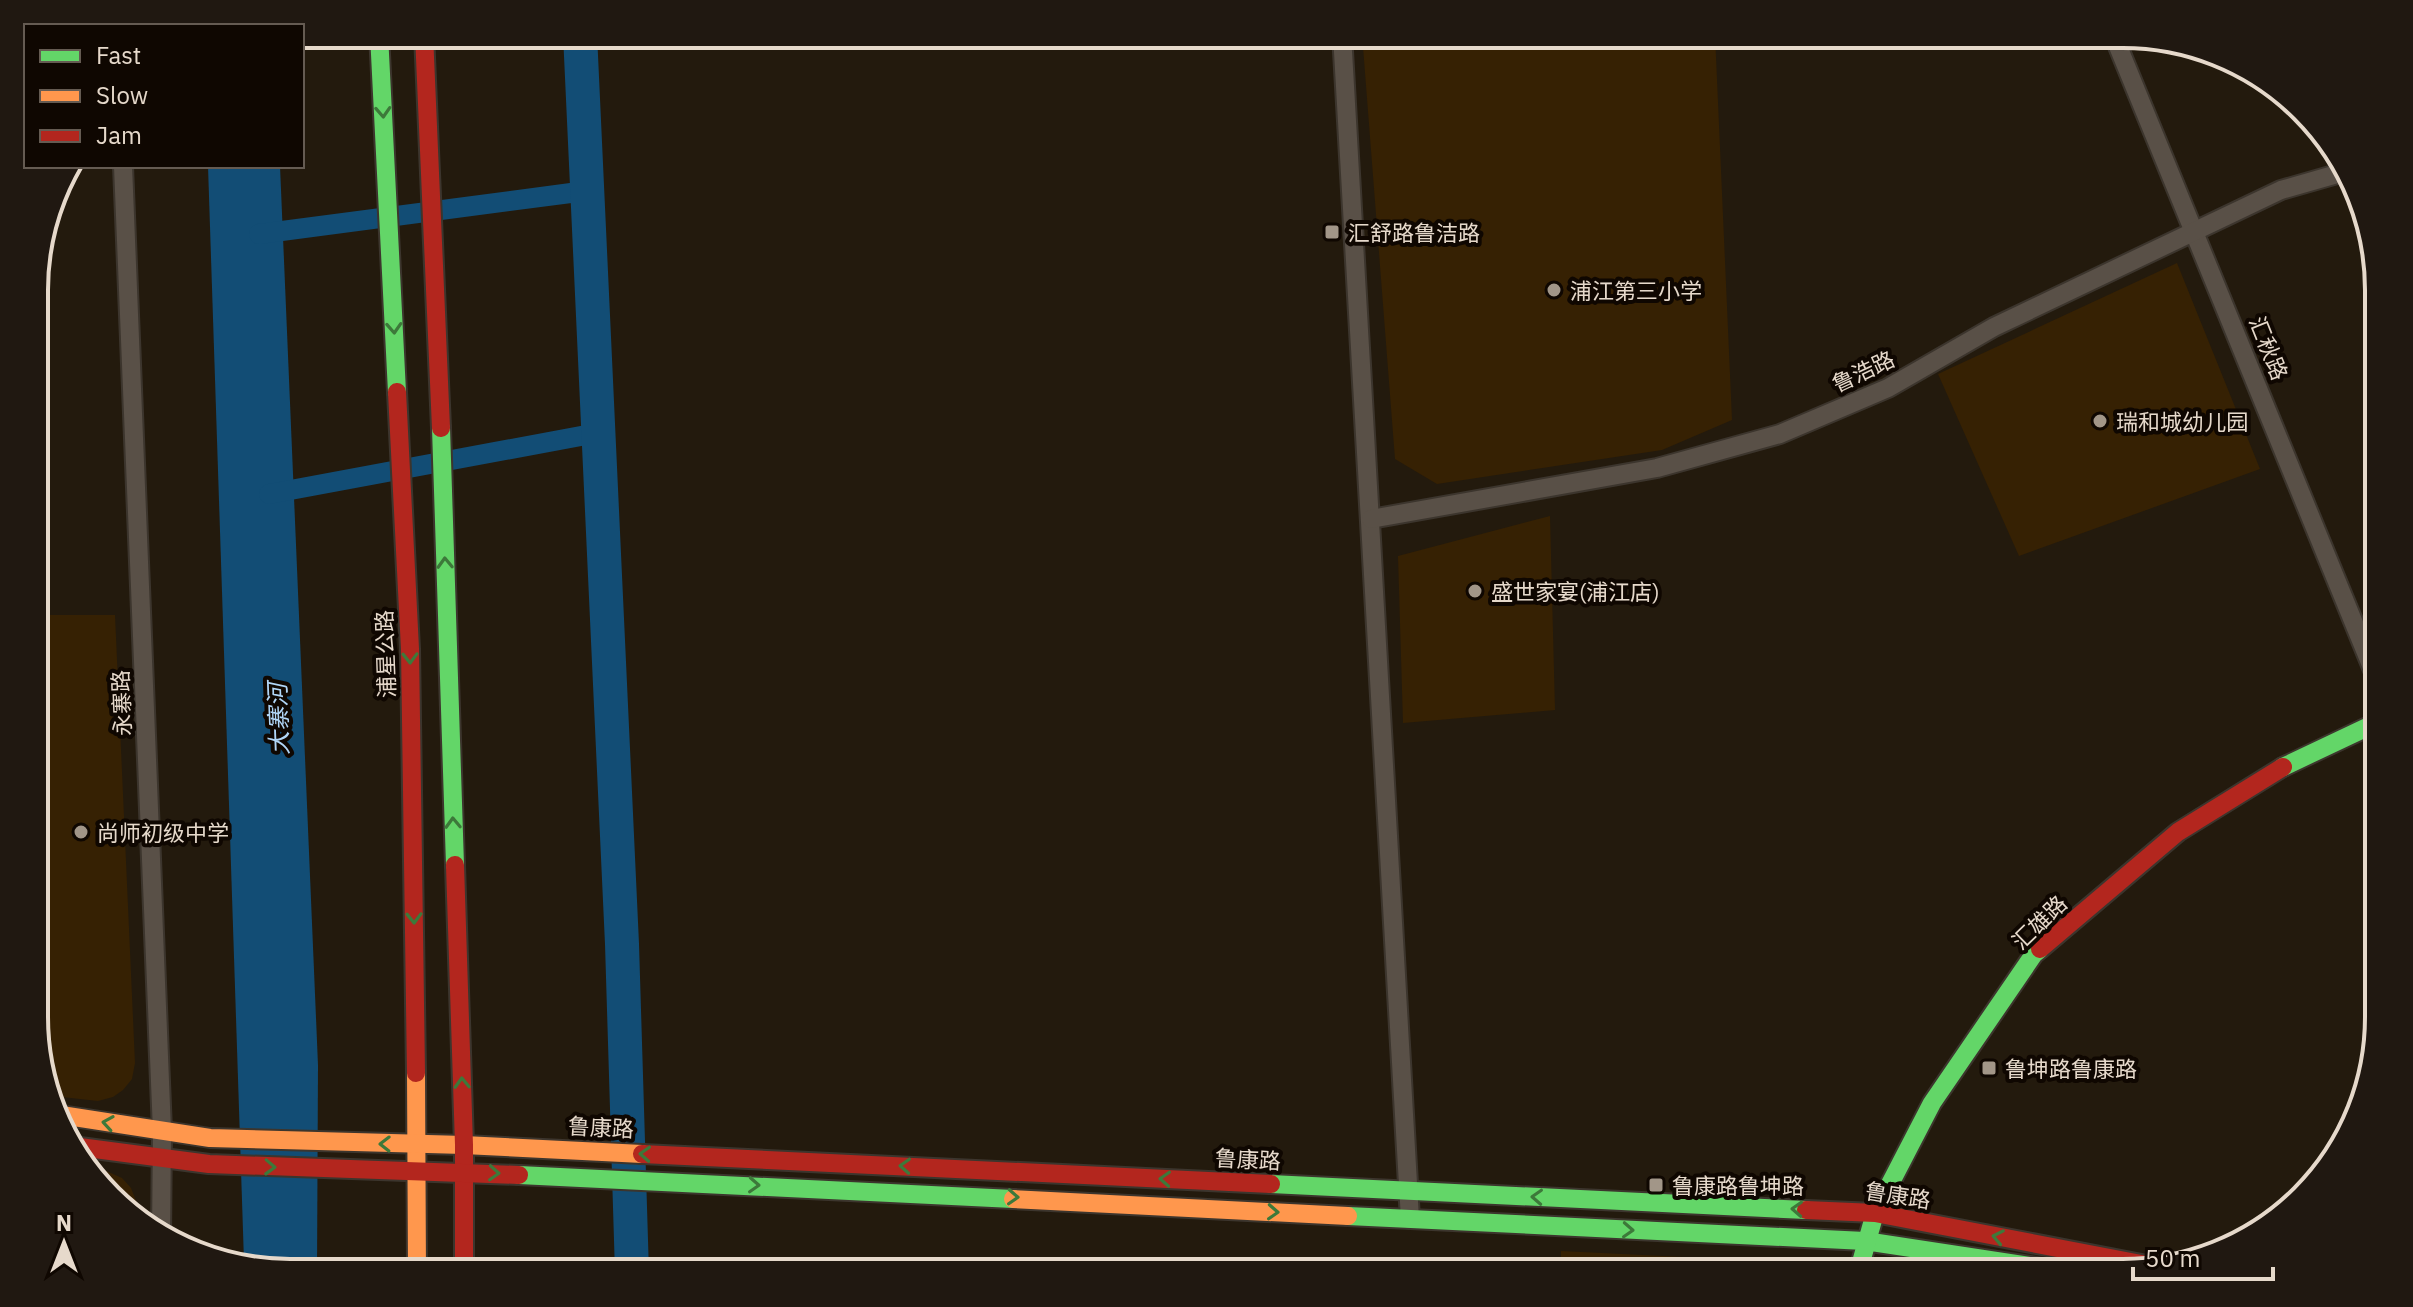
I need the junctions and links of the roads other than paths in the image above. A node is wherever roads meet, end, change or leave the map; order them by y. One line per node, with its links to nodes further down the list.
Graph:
1 (380, 48): 13 (street, 浦星公路, one-way to 13)
2 (425, 48): 14 (street, one-way to 2)
3 (1343, 48): 8 (street)
4 (2119, 48): 7 (street, 汇秋路)
5 (123, 168): 12 (street, 永寨路)
6 (2336, 174): 7 (street, 鲁浩路)
7 (2196, 232): 8 (street, 鲁浩路); 9 (street, 汇秋路)
8 (1371, 519): 19 (street)
9 (2365, 650)
10 (2365, 728): 20 (street, 汇雄路)
11 (70, 1116): 12 (street, one-way to 11)
12 (162, 1131): 13 (street, 鲁康路, one-way to 12); 16 (street, 永寨路)
13 (418, 1145): 14 (street, 鲁康路); 17 (street, 浦星公路)
14 (464, 1145): 18 (street); 19 (street, 鲁康路, one-way to 14)
15 (87, 1148): 16 (street)
16 (163, 1159): 17 (street, one-way to 17); 22 (street, 永寨路)
17 (418, 1172): 18 (street); 27 (street, 浦星公路)
18 (464, 1172): 21 (street, one-way to 21); 28 (street)
19 (1410, 1190): 20 (street, 鲁康路, one-way to 19); 21 (street)
20 (1875, 1213): 23 (street, 汇雄路); 26 (street, 鲁康路, one-way to 20)
21 (1410, 1219): 23 (street, one-way to 23)
22 (161, 1221)
23 (1865, 1241): 24 (street, 汇雄路); 25 (street)
24 (1861, 1258)
25 (1977, 1258)
26 (2110, 1258)
27 (417, 1259)
28 (464, 1259)

